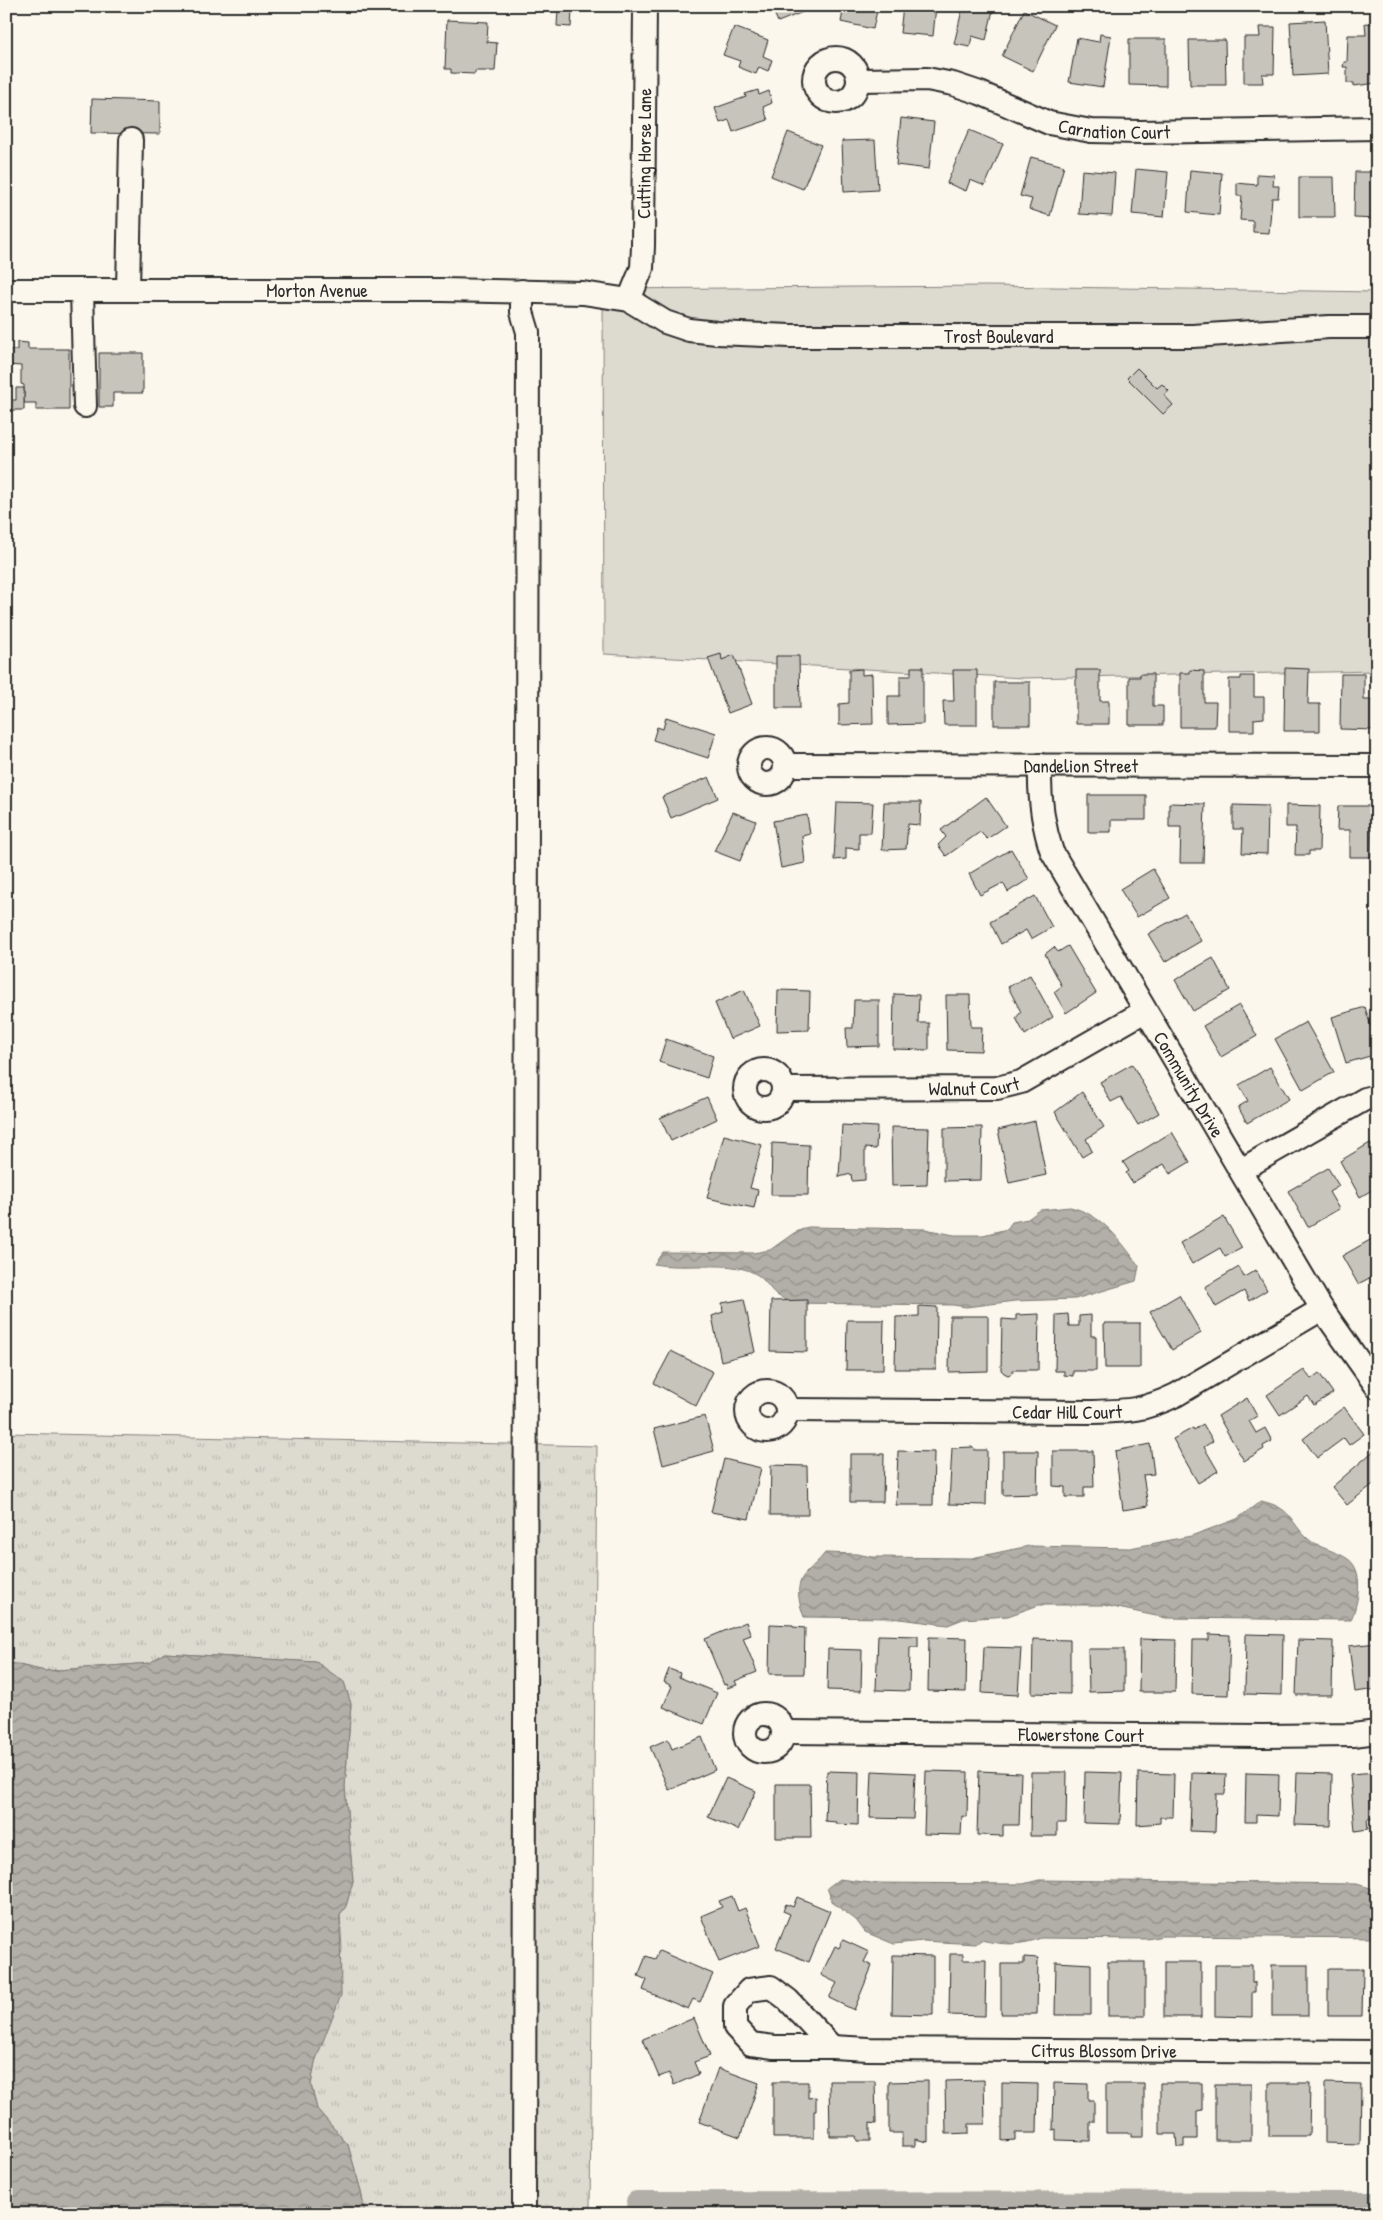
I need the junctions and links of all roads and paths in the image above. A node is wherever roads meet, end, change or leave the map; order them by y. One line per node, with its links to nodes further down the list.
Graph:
1 (645, 6): 9 (street, Cutting Horse Lane)
2 (859, 80): 3 (street, Carnation Court)
3 (1377, 128)
4 (130, 140): 7 (street)
5 (6, 290): 6 (street, Morton Avenue)
6 (82, 290): 7 (street, Morton Avenue); 11 (street)
7 (128, 290): 8 (street, Morton Avenue)
8 (522, 291): 9 (street, Morton Avenue); 26 (street)
9 (629, 300): 10 (street, Trost Boulevard)
10 (1377, 327)
11 (86, 406)
12 (786, 765): 13 (street, Dandelion Street)
13 (1040, 765): 14 (street, Dandelion Street); 15 (street, Community Drive)
14 (1377, 766)
15 (1145, 1011): 16 (street, Walnut Court); 18 (street, Community Drive)
16 (784, 1088)
17 (1377, 1096): 18 (street)
18 (1241, 1170): 19 (street, Community Drive)
19 (1322, 1309): 20 (street, Community Drive); 21 (street, Cedar Hill Court)
20 (1377, 1387)
21 (787, 1410)
22 (783, 1732): 23 (street, Flowerstone Court)
23 (1377, 1732)
24 (832, 2047): 25 (street, Citrus Blossom Drive)
25 (1377, 2052)
26 (524, 2214)

